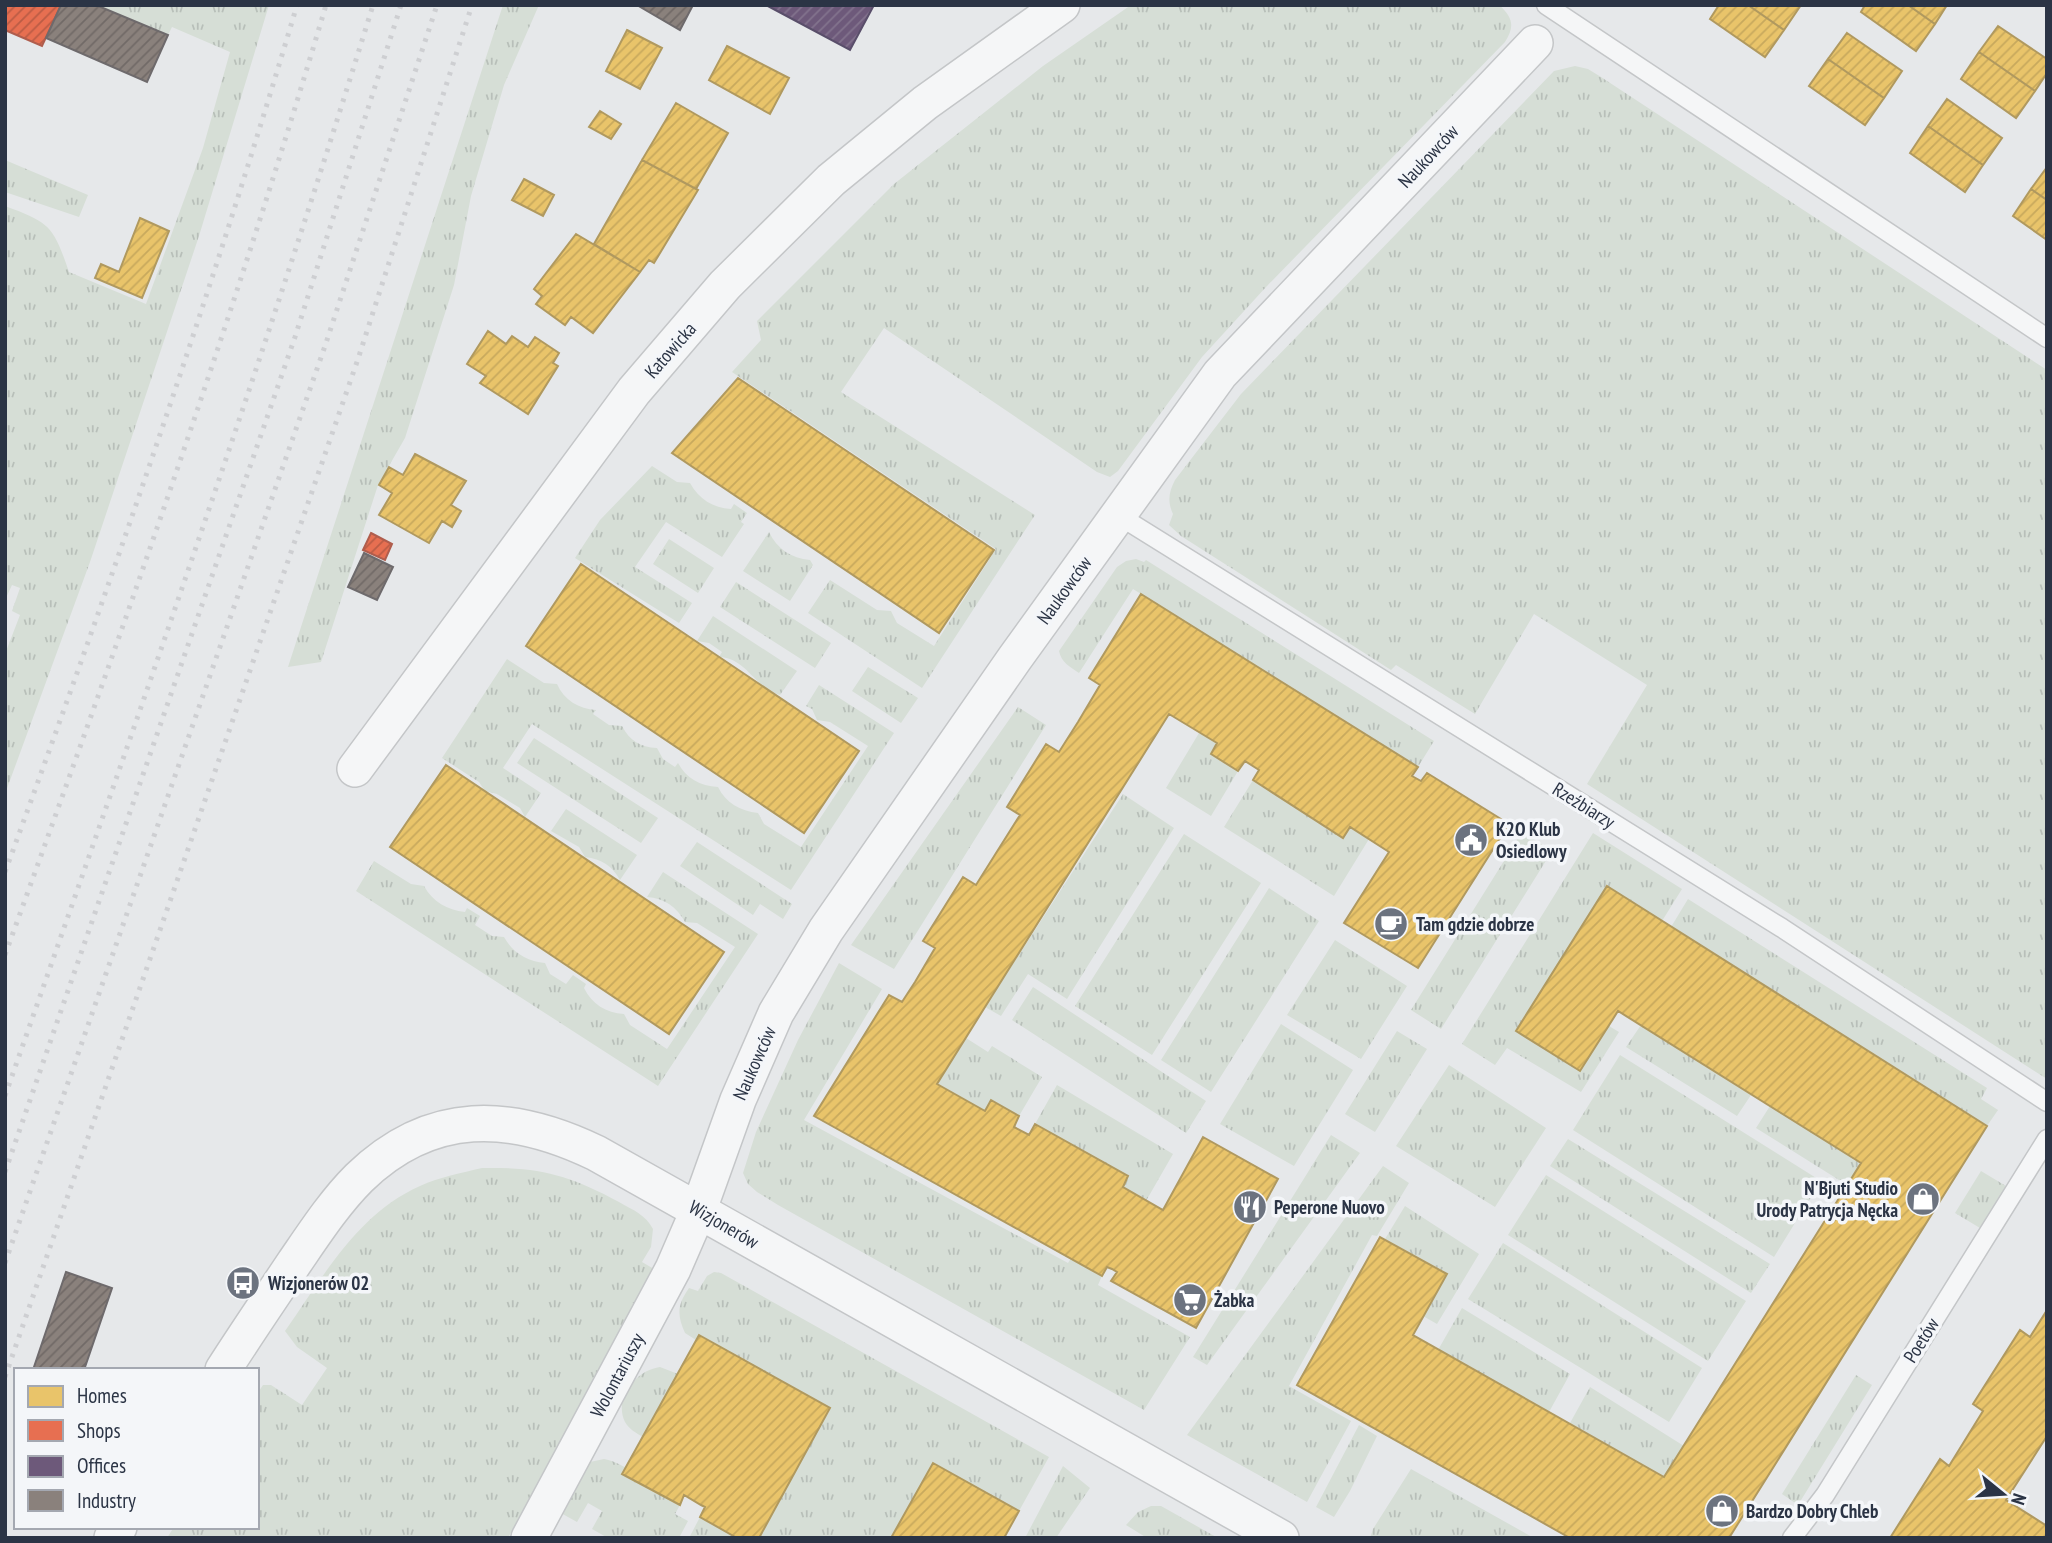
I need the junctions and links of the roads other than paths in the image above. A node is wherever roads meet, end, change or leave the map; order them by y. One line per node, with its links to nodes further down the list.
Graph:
1 (1062, 5): 6 (street, Katowicka)
2 (1546, 5): 4 (lane)
3 (1535, 43): 5 (street, Naukowców)
4 (2047, 338)
5 (1118, 515): 7 (lane, Rzeźbiarzy); 9 (street, Naukowców)
6 (355, 769)
7 (2047, 1102)
8 (2047, 1139): 13 (lane, Poetów)
9 (699, 1209): 10 (street, Wizjonerów); 11 (street, Wolontariuszy); 12 (street, Wizjonerów)
10 (224, 1368)
11 (529, 1538)
12 (1281, 1538)
13 (1792, 1538)

